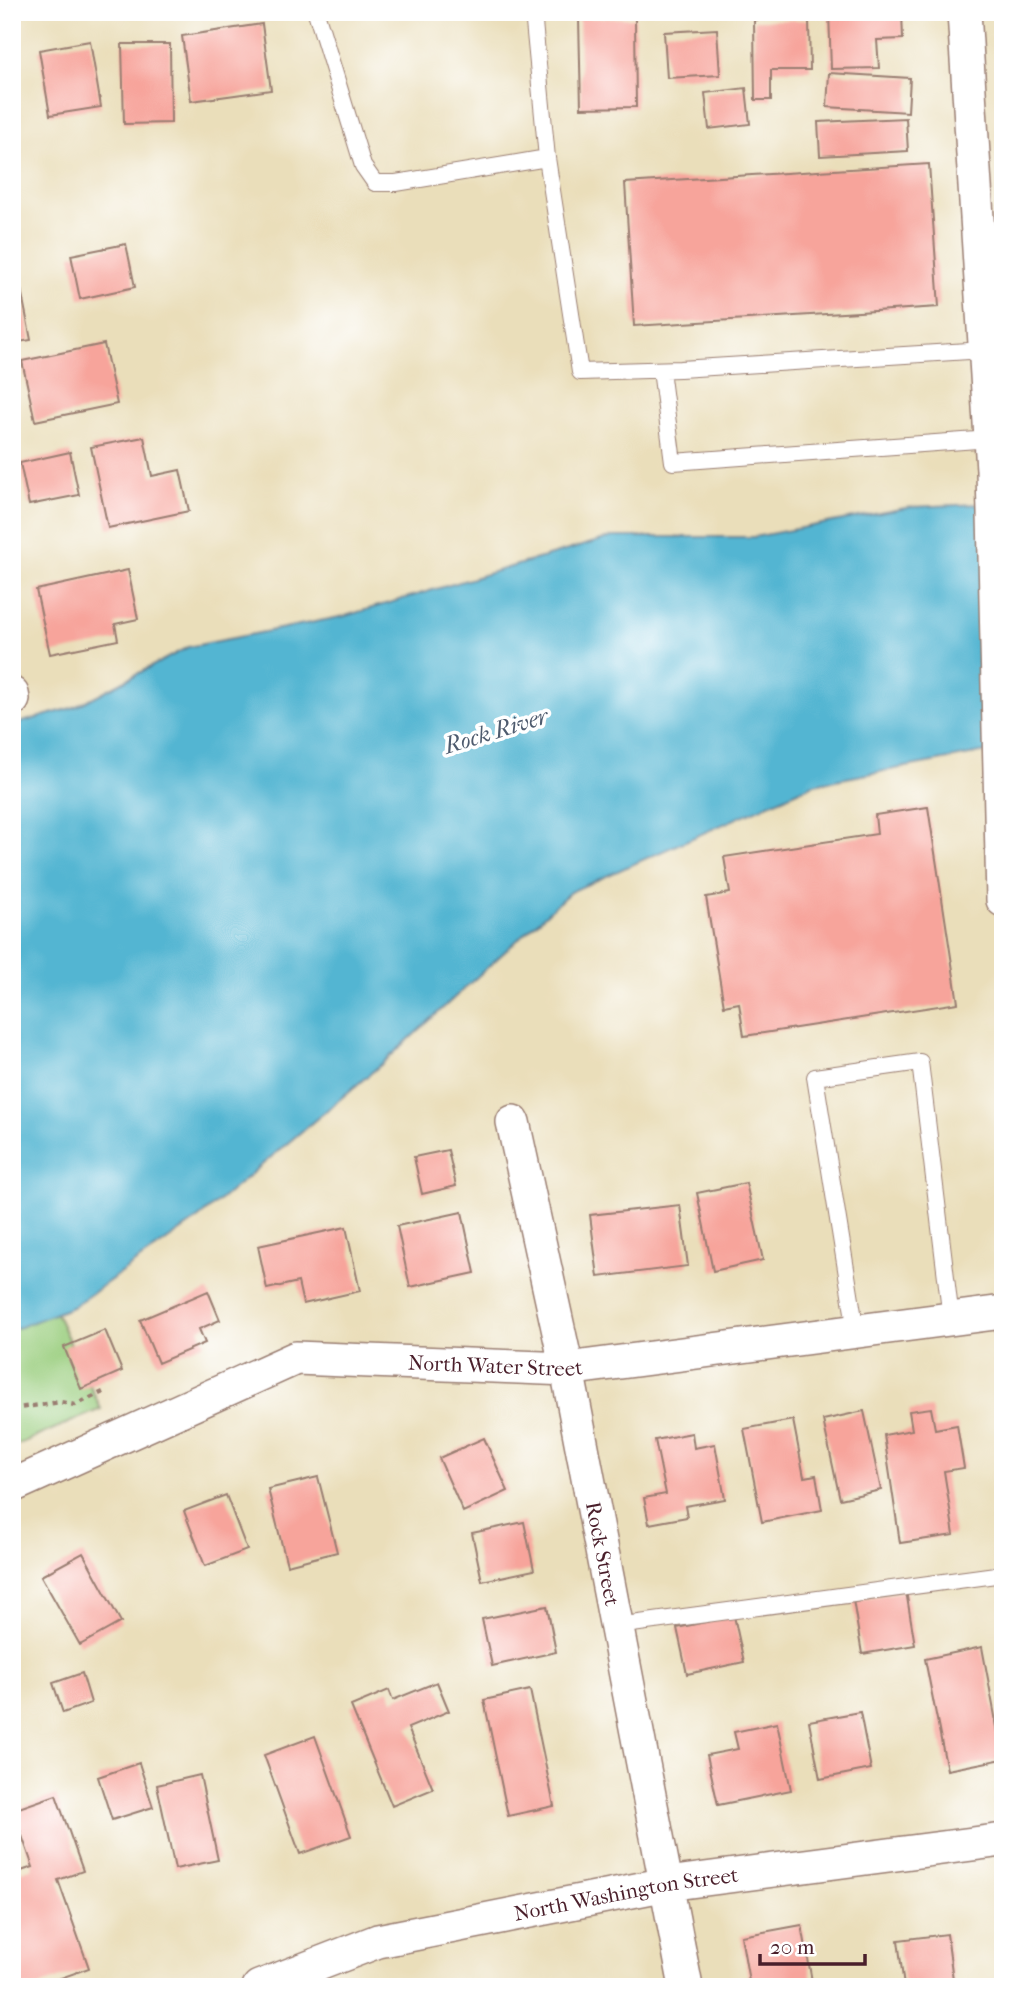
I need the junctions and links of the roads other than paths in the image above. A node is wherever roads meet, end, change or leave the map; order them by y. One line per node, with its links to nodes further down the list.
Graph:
1 (316, 12): 4 (lane)
2 (533, 12): 4 (lane)
3 (964, 12): 5 (street)
4 (547, 158): 6 (lane)
5 (985, 350): 6 (lane); 7 (street)
6 (661, 370): 7 (lane)
7 (992, 454): 8 (street)
8 (1002, 776): 9 (street)
9 (1003, 900)
10 (513, 1122): 14 (street, Rock Street)
11 (1003, 1312): 12 (street, North Water Street)
12 (951, 1319): 13 (street, North Water Street); 13 (lane)
13 (856, 1331): 14 (street, North Water Street)
14 (567, 1369): 15 (street, North Water Street); 17 (street, Rock Street)
15 (12, 1486)
16 (1003, 1574): 17 (lane)
17 (617, 1626): 19 (street, Rock Street)
18 (1003, 1840): 19 (street, North Washington Street)
19 (667, 1884): 20 (street, North Washington Street); 21 (street, Rock Street)
20 (260, 1987)
21 (686, 1987)

